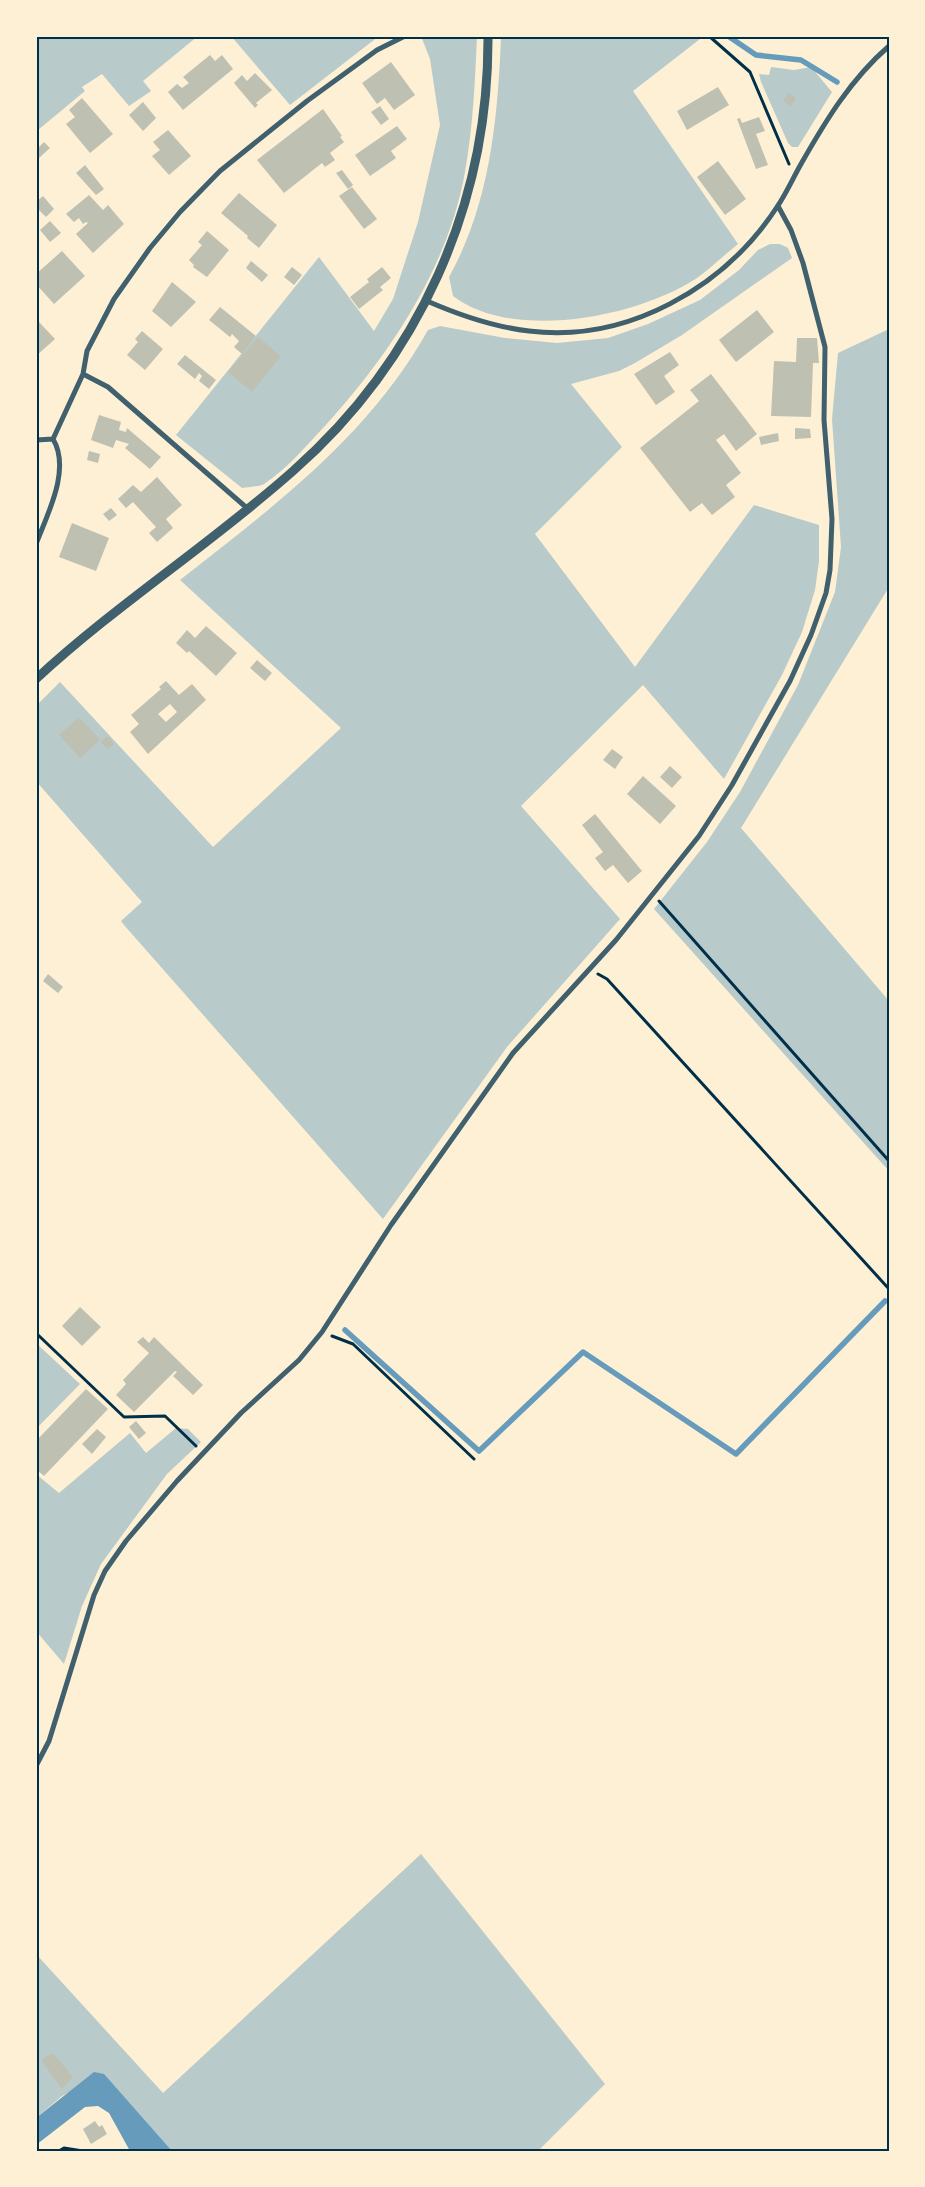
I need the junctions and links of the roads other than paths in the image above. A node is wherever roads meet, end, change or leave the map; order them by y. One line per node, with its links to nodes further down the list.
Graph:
1 (405, 36): 6 (street)
2 (488, 36): 5 (street)
3 (889, 46): 4 (street)
4 (778, 206): 5 (street); 12 (street)
5 (427, 302): 9 (street)
6 (83, 374): 7 (street); 9 (street)
7 (52, 439): 8 (street); 10 (street)
8 (36, 440)
9 (248, 509): 11 (street)
10 (36, 544)
11 (36, 678)
12 (36, 1766)

